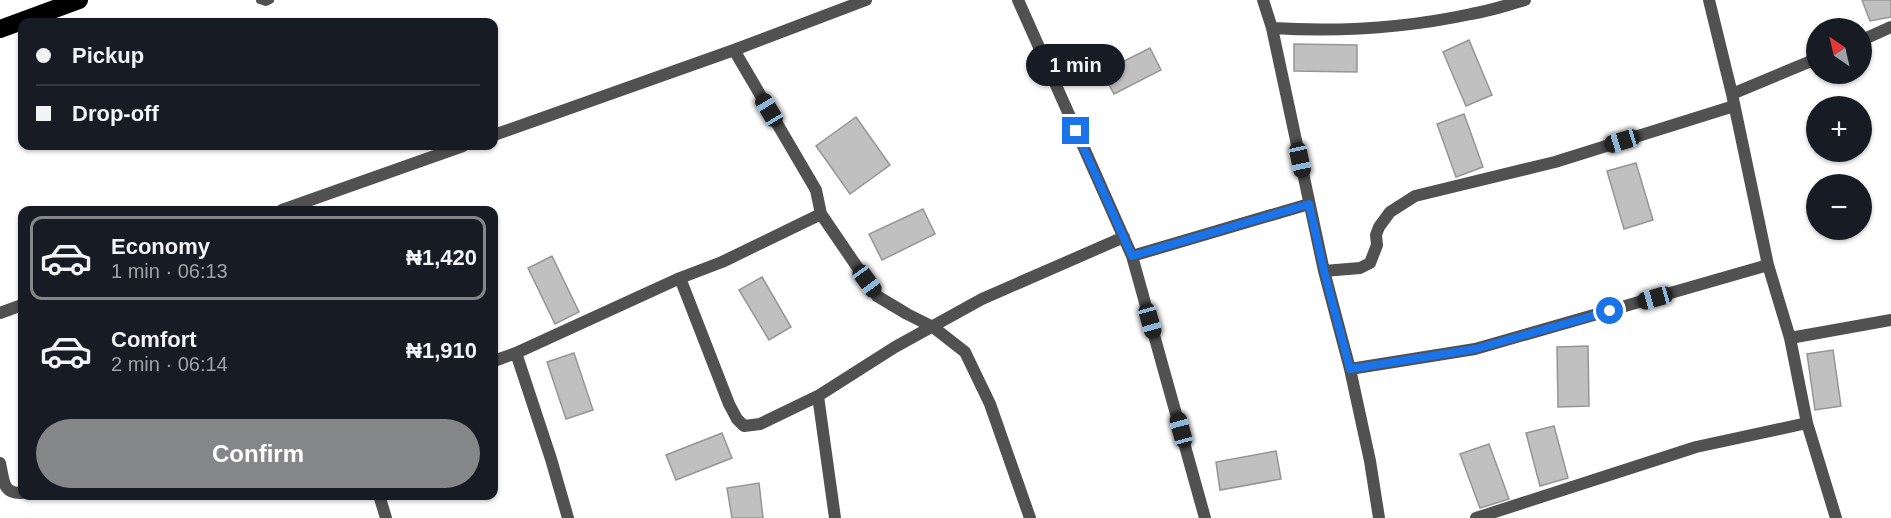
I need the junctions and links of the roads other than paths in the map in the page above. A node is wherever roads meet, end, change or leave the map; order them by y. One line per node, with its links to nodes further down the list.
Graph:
1 (79, 0): 9 (highway)
2 (260, 0): 3 (lane)
3 (270, 0)
4 (866, 0): 15 (street)
5 (1018, 0): 23 (street)
6 (1263, 0): 12 (street)
7 (1525, 0): 12 (street)
8 (1708, 0): 17 (street)
9 (30, 18)
10 (18, 22): 13 (highway)
11 (1891, 27): 14 (street)
12 (1272, 28): 20 (street)
13 (0, 29)
14 (1872, 36)
15 (734, 50): 18 (street); 22 (street)
16 (1806, 63): 17 (street)
17 (1733, 100): 25 (street); 26 (street)
18 (498, 134)
19 (452, 150): 21 (street)
20 (1309, 204): 24 (street); 26 (street)
21 (293, 206)
22 (821, 214): 27 (street); 31 (street)
23 (1124, 237): 24 (street); 31 (street)
24 (1132, 256): 45 (street)
25 (1768, 265): 32 (street); 35 (street)
26 (1324, 271): 35 (street)
27 (681, 278): 33 (street); 36 (street)
28 (18, 307): 29 (street)
29 (0, 314)
30 (1891, 320): 32 (street)
31 (933, 327): 36 (street); 44 (street)
32 (1790, 338): 37 (street)
33 (516, 353): 34 (street); 42 (street)
34 (498, 360)
35 (1350, 369): 46 (street)
36 (819, 396): 43 (street)
37 (1807, 423): 47 (street); 48 (street)
38 (0, 463): 39 (street)
39 (18, 493)
40 (381, 500): 41 (street)
41 (386, 518)
42 (568, 518)
43 (835, 518)
44 (1030, 518)
45 (1205, 518)
46 (1379, 518)
47 (1476, 518)
48 (1836, 518)

